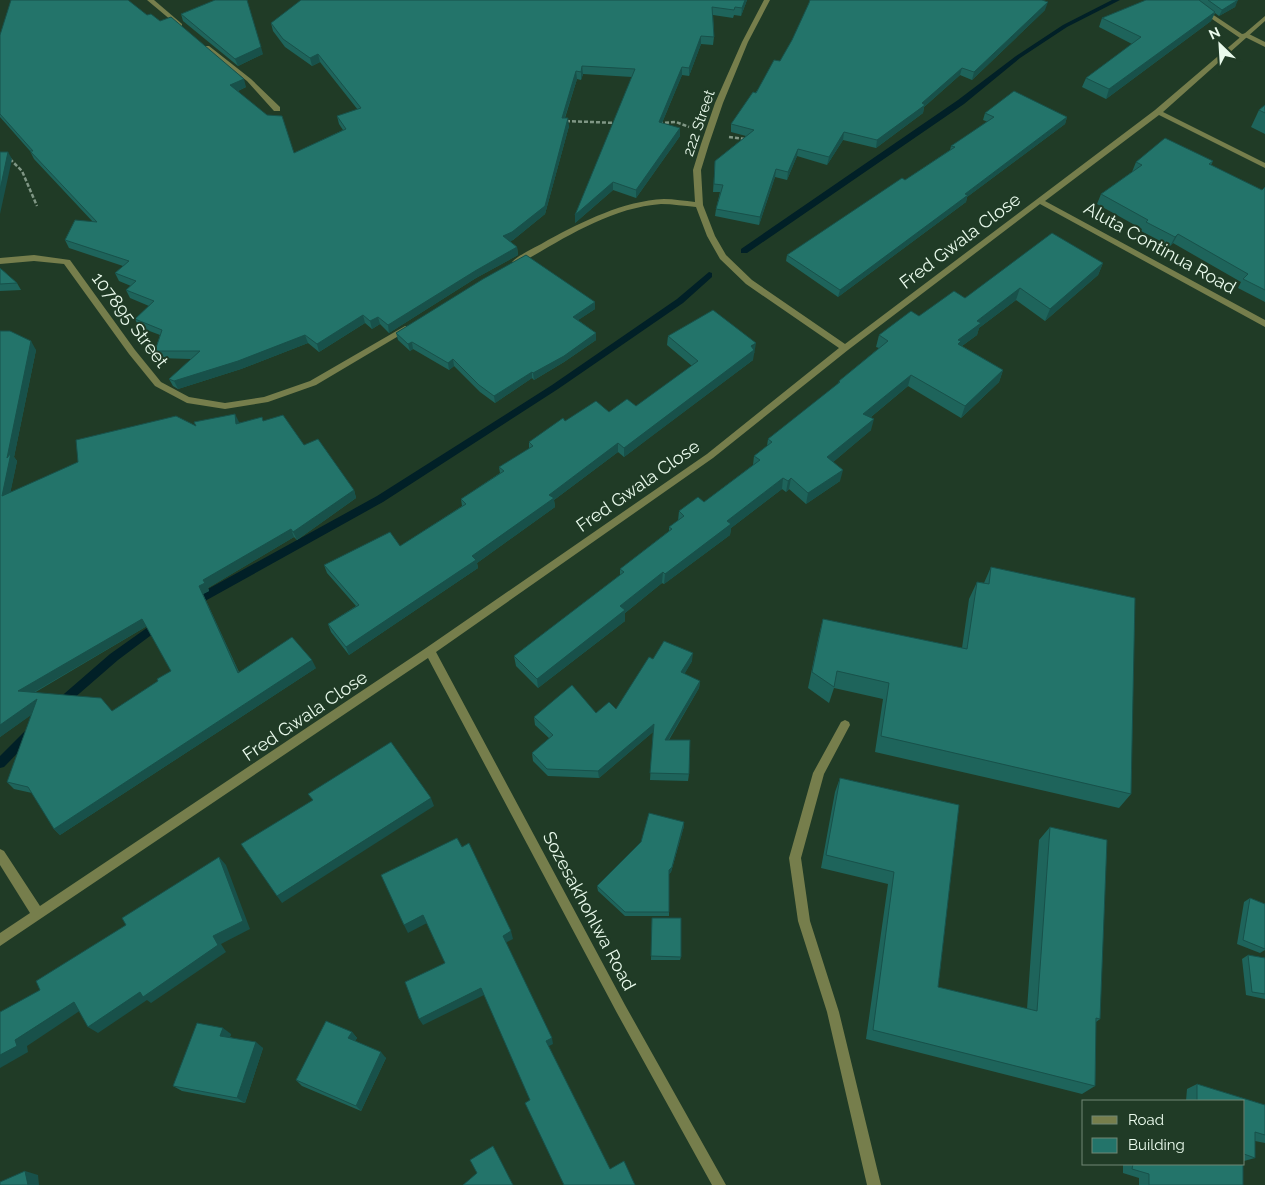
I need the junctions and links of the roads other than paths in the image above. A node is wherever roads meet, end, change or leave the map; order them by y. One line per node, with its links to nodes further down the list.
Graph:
1 (150, 0): 5 (street)
2 (767, 0): 13 (street, 222 Street)
3 (1187, 0): 6 (street)
4 (1265, 18): 6 (street, Fred Gwala Close)
5 (187, 31)
6 (1243, 36): 8 (street); 10 (street, Fred Gwala Close)
7 (201, 43): 9 (street)
8 (1265, 45)
9 (277, 109)
10 (1158, 112): 11 (street); 12 (street, Fred Gwala Close)
11 (1265, 166)
12 (1040, 201): 17 (street, Aluta Continua Road); 18 (street, Fred Gwala Close)
13 (699, 205): 15 (street); 18 (street, 222 Street)
14 (0, 261): 16 (street, 107895 Street)
15 (506, 267)
16 (419, 320)
17 (1265, 324)
18 (846, 348): 19 (street, Fred Gwala Close)
19 (430, 651): 22 (street, Fred Gwala Close); 24 (street, Sozesakhohlwa Road)
20 (845, 725): 25 (street)
21 (0, 855): 22 (street)
22 (38, 914): 23 (street, Fred Gwala Close)
23 (0, 940)
24 (719, 1185)
25 (874, 1185)

